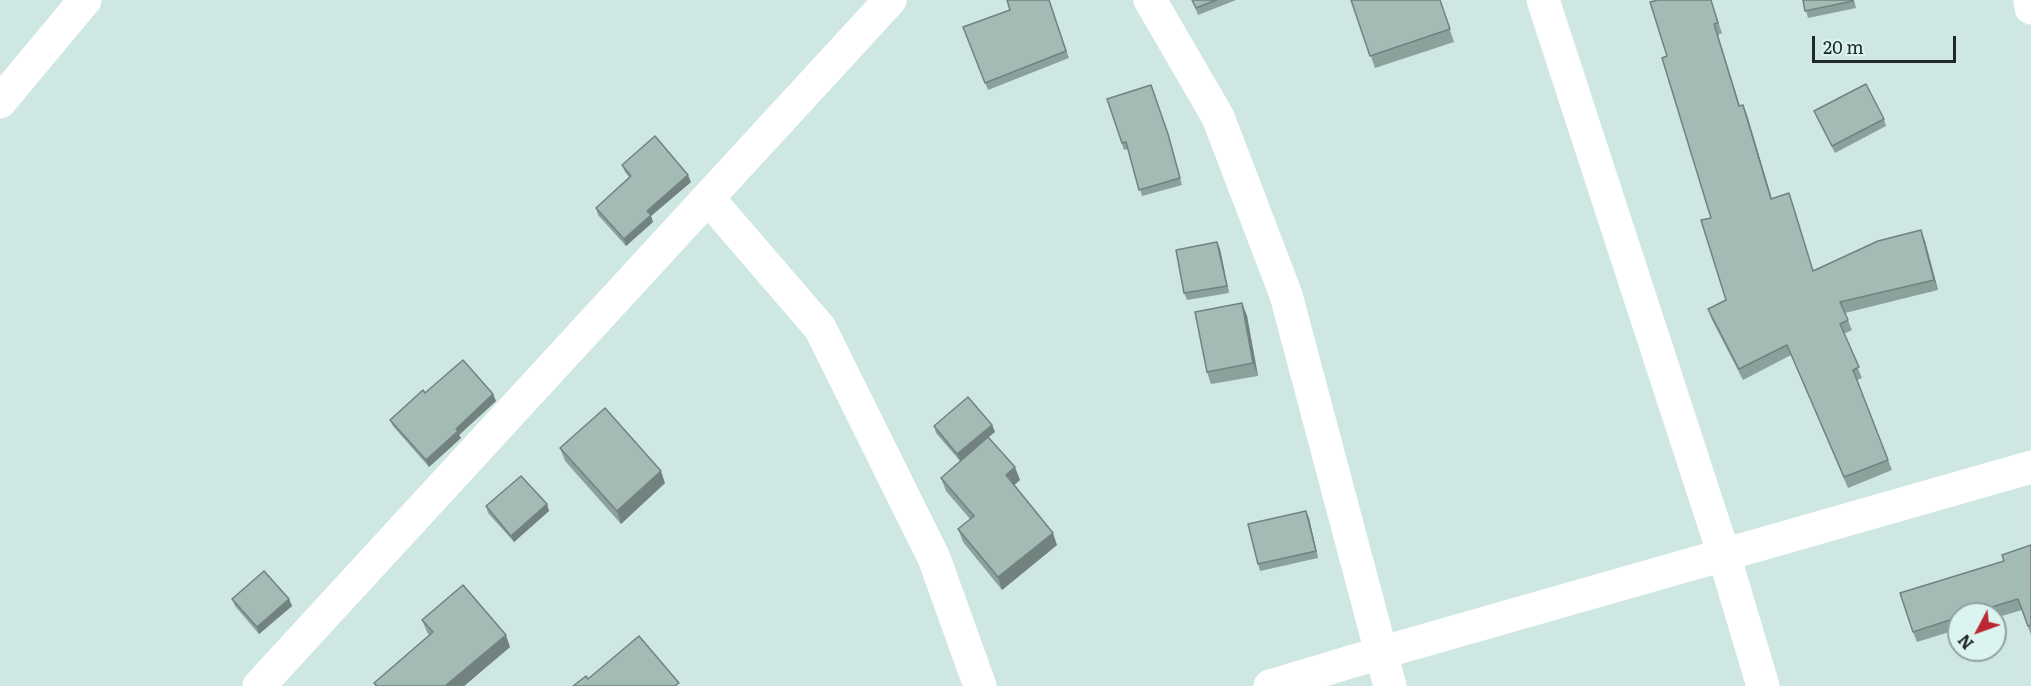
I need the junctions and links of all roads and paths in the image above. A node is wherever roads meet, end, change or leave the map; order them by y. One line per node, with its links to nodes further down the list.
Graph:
1 (85, 0): 7 (street)
2 (890, 0): 8 (street)
3 (1150, 0): 11 (street)
4 (1543, 0): 10 (street)
5 (2030, 0): 6 (street)
6 (2031, 8)
7 (0, 102)
8 (708, 198): 12 (street); 13 (street)
9 (2031, 467): 10 (street)
10 (1724, 555): 11 (street); 16 (street)
11 (1380, 653): 14 (street); 15 (street)
12 (259, 686)
13 (980, 686)
14 (1270, 686)
15 (1390, 686)
16 (1763, 686)

